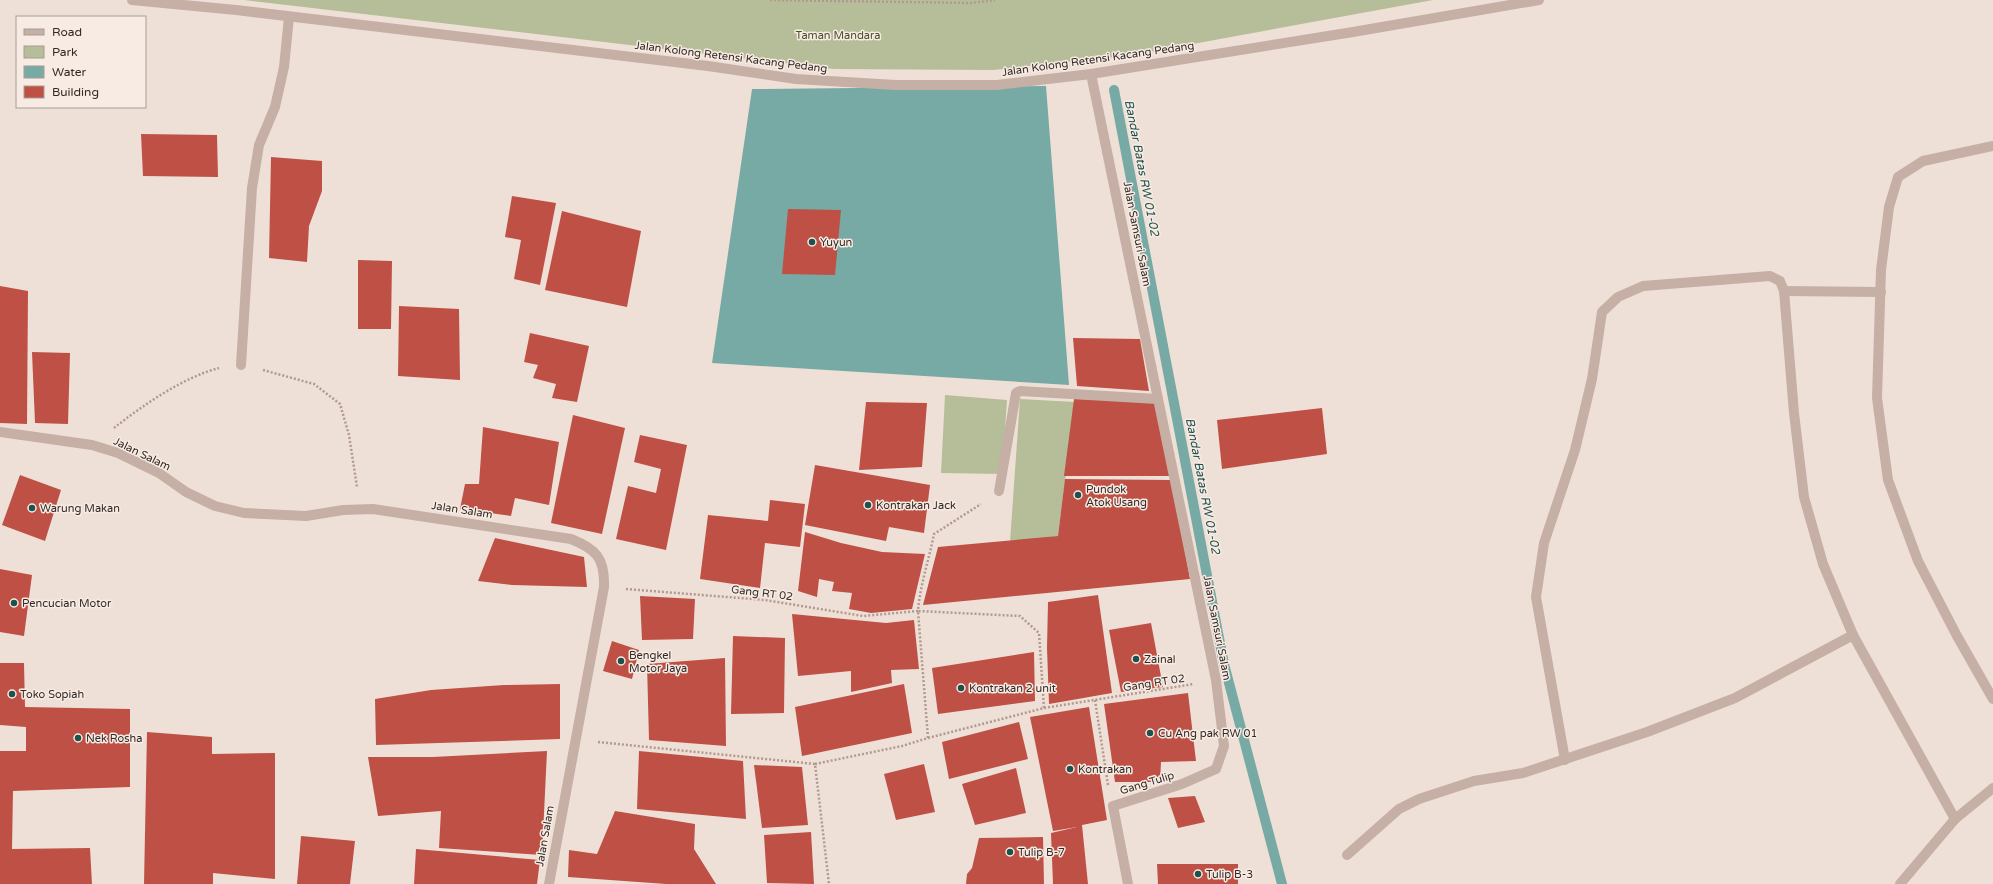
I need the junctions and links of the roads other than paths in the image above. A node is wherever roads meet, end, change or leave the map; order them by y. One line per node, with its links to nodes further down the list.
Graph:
1 (132, 0): 3 (street, Jalan Kolong Retensi Kacang Pedang)
2 (1539, 0): 4 (street, Jalan Kolong Retensi Kacang Pedang)
3 (289, 16): 4 (street, Jalan Kolong Retensi Kacang Pedang); 8 (street)
4 (1091, 74): 9 (street, Jalan Samsuri Salam)
5 (1993, 146): 7 (street)
6 (1784, 291): 7 (street); 12 (street); 15 (street)
7 (1880, 292): 13 (street)
8 (240, 365)
9 (1157, 399): 11 (street); 14 (street, Jalan Samsuri Salam)
10 (0, 432): 19 (street, Jalan Salam)
11 (1000, 491)
12 (1853, 635): 15 (street); 17 (street)
13 (1993, 699)
14 (1224, 746): 20 (street, Gang Tulip)
15 (1565, 760): 18 (street)
16 (1993, 788): 17 (street)
17 (1955, 819): 21 (street)
18 (1347, 855)
19 (549, 884)
20 (1128, 884)
21 (1900, 884)

